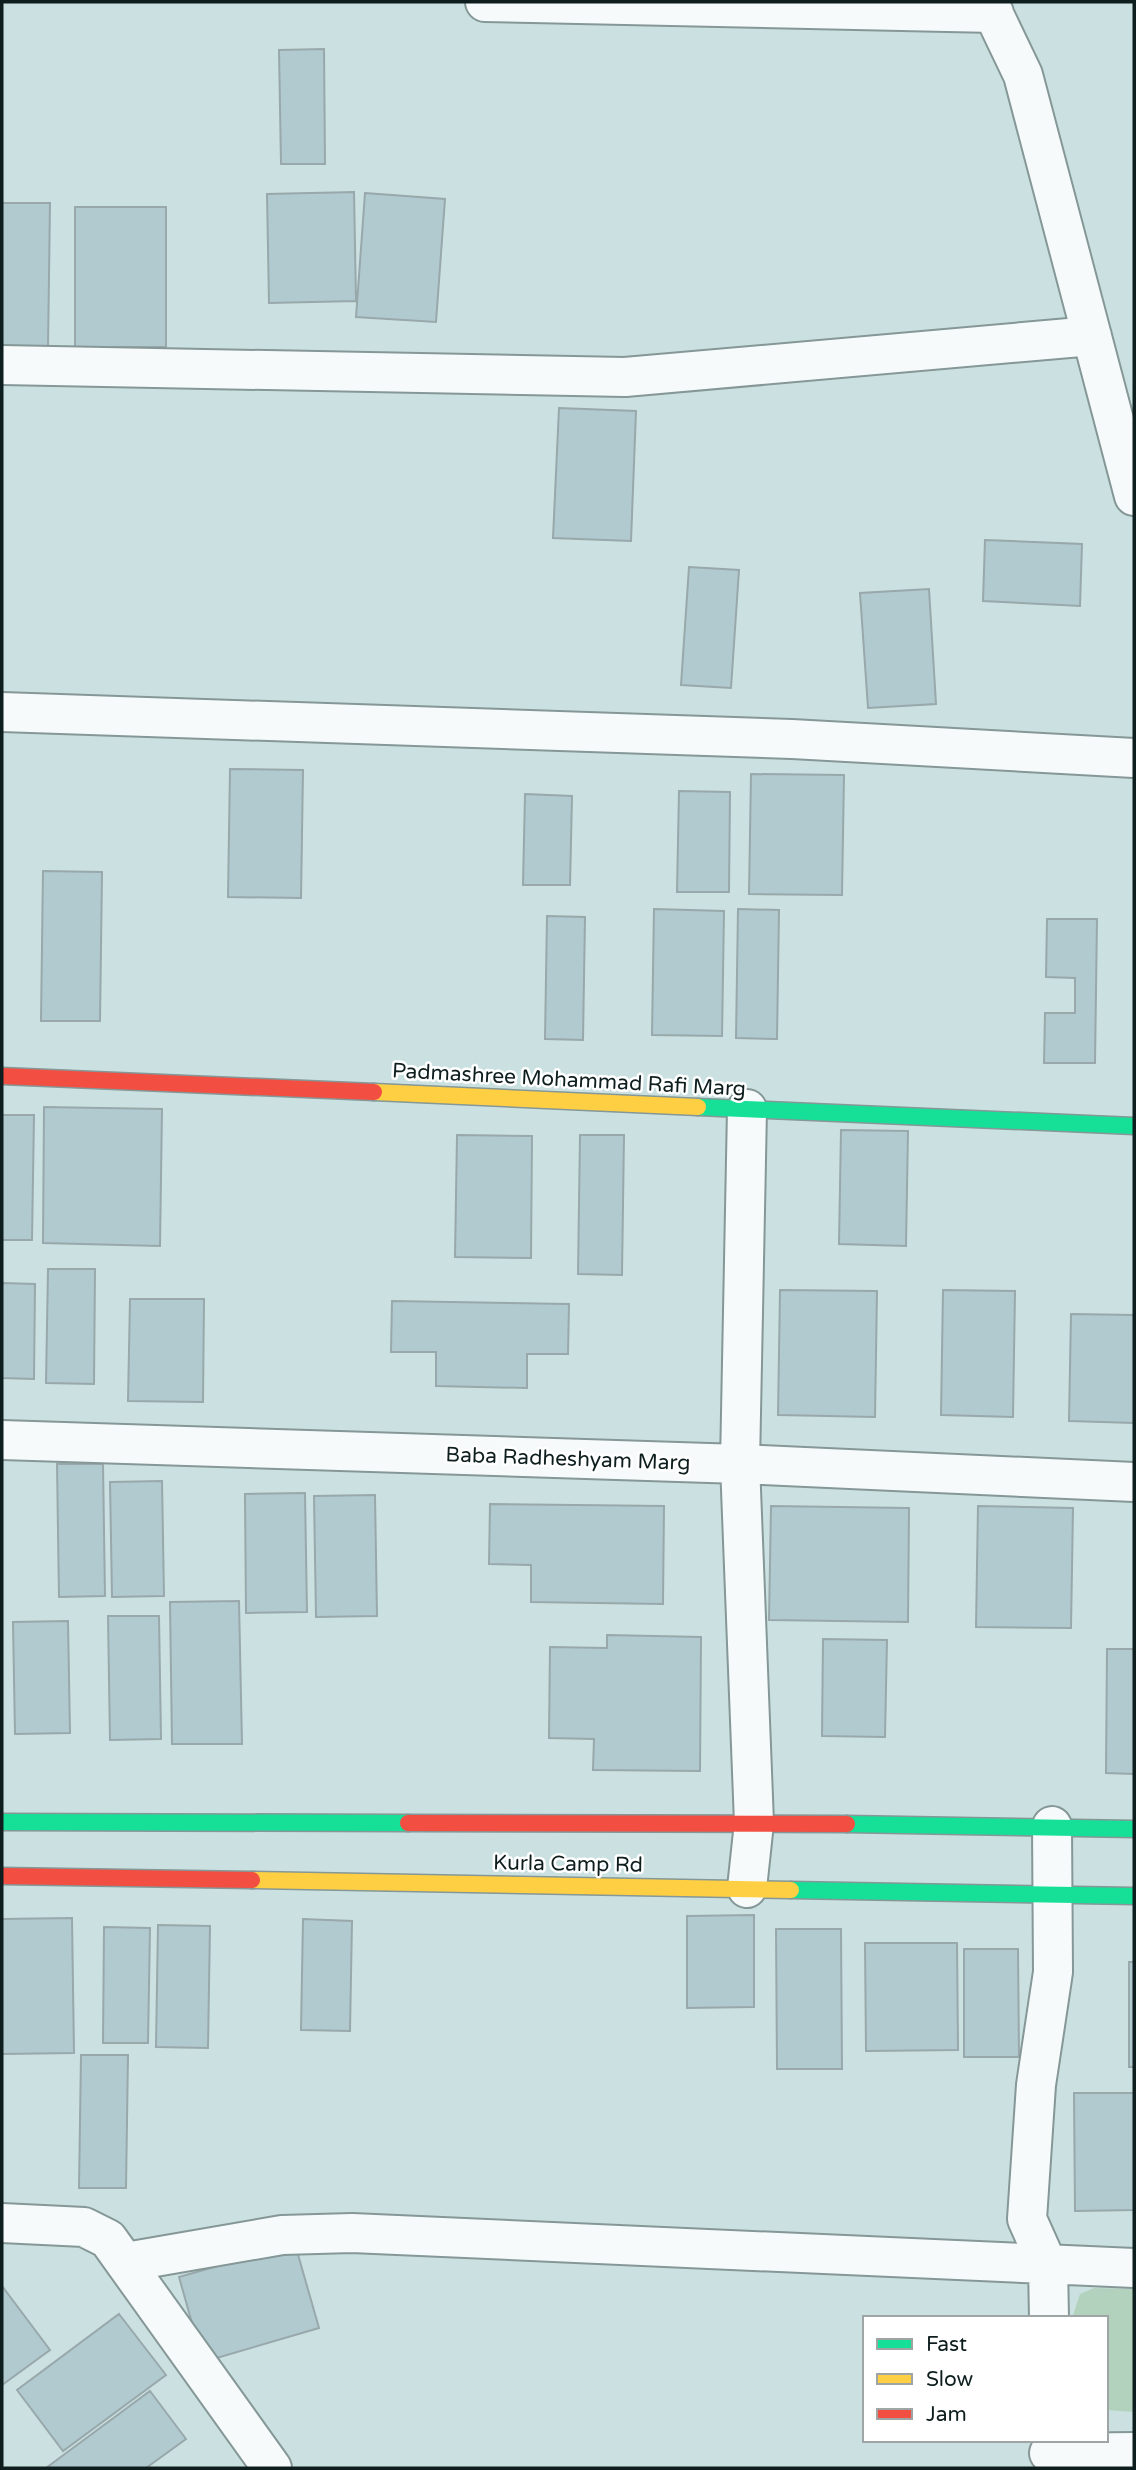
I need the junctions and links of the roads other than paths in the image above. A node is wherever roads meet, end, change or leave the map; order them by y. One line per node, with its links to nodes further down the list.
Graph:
1 (485, 2): 2 (street)
2 (991, 7): 3 (street)
3 (1092, 336): 4 (street); 5 (street)
4 (2, 365)
5 (1134, 496)
6 (2, 712): 7 (street)
7 (1134, 758)
8 (2, 1076): 9 (main road, Padmashree Mohammad Rafi Marg)
9 (747, 1109): 10 (main road, Padmashree Mohammad Rafi Marg); 12 (street)
10 (1134, 1126)
11 (2, 1440): 12 (street, Baba Radheshyam Marg)
12 (740, 1464): 13 (street, Baba Radheshyam Marg); 15 (street)
13 (1134, 1482)
14 (2, 1822): 15 (main road, Kurla Camp Rd)
15 (754, 1823): 16 (main road, Kurla Camp Rd); 19 (street)
16 (1052, 1826): 17 (main road, Kurla Camp Rd); 20 (street)
17 (1134, 1829)
18 (2, 1876): 19 (main road, Kurla Camp Rd)
19 (747, 1888): 20 (main road, Kurla Camp Rd)
20 (1054, 1894): 21 (main road, Kurla Camp Rd); 24 (street)
21 (1134, 1896)
22 (2, 2223): 23 (street)
23 (126, 2262): 24 (street); 29 (street)
24 (1048, 2266): 25 (street); 26 (street)
25 (1134, 2268)
26 (1049, 2316)
27 (1134, 2452): 28 (street)
28 (1049, 2454)
29 (272, 2468)

